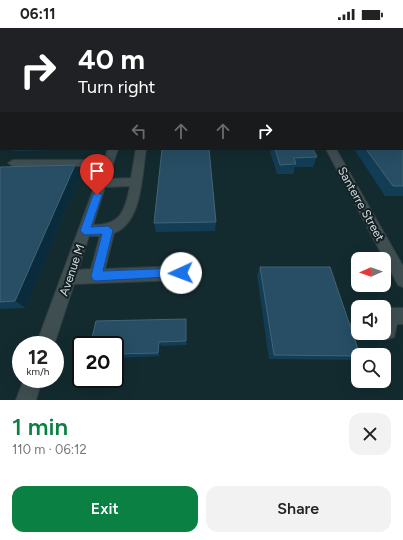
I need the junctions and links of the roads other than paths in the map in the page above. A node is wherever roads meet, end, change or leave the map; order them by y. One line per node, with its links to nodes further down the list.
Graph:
1 (113, 150): 5 (street, Avenue M)
2 (141, 150): 6 (street)
3 (332, 150): 13 (street, Santerre Street)
4 (13, 163): 5 (street)
5 (108, 163): 7 (street, Avenue M)
6 (135, 182): 7 (street); 8 (street)
7 (101, 183): 9 (street, Avenue M)
8 (108, 230): 9 (street); 11 (street)
9 (85, 231): 12 (street, Avenue M)
10 (181, 273): 11 (street)
11 (96, 276): 12 (street)
12 (70, 277): 16 (street, Avenue M)
13 (403, 280)
14 (391, 316): 15 (street)
15 (403, 316)
16 (49, 336)
17 (31, 388): 18 (street)
18 (26, 400)

